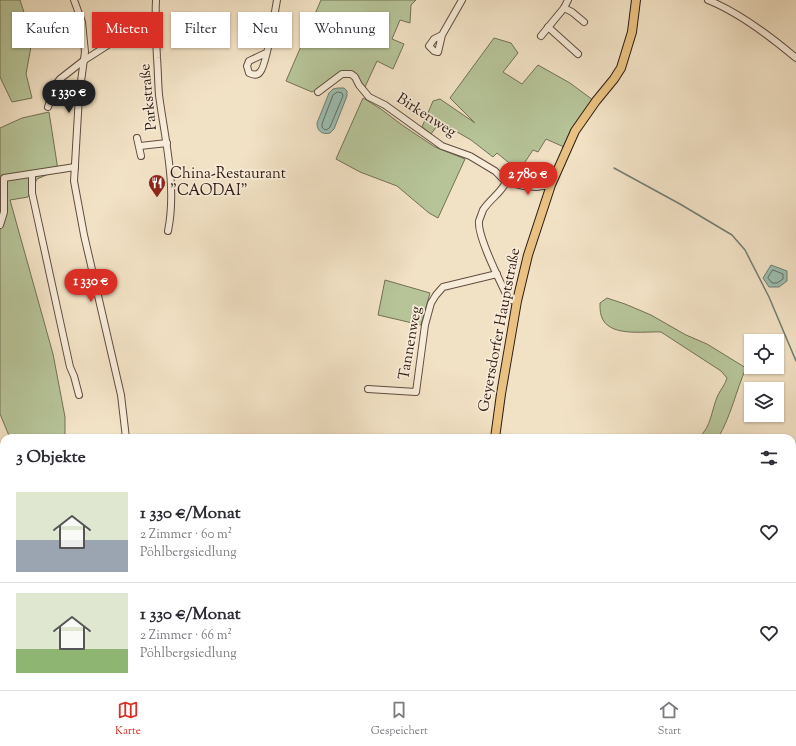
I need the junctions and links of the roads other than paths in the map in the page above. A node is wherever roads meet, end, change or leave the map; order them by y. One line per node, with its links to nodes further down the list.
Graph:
1 (74, 0): 19 (street)
2 (156, 0): 9 (street, Parkstraße)
3 (277, 0): 16 (street)
4 (462, 0): 12 (street)
5 (568, 0): 8 (street)
6 (636, 0): 29 (main road, Geyersdorfer Hauptstraße)
7 (710, 0): 18 (street)
8 (564, 8): 10 (street); 11 (street)
9 (155, 12)
10 (584, 22)
11 (548, 27): 13 (street); 17 (street)
12 (442, 36)
13 (540, 36)
14 (103, 48): 19 (street)
15 (157, 48): 23 (street, Parkstraße)
16 (266, 53)
17 (578, 54)
18 (796, 58)
19 (83, 61): 21 (street); 26 (street)
20 (318, 92): 28 (street, Birkenweg)
21 (48, 108)
22 (137, 138): 24 (street, Parkstraße)
23 (167, 143): 24 (street, Parkstraße); 31 (street, Parkstraße)
24 (140, 146): 25 (street, Parkstraße)
25 (141, 156)
26 (75, 167): 27 (street); 36 (street)
27 (32, 174): 30 (street); 35 (street)
28 (506, 182): 29 (street, Birkenweg); 32 (street)
29 (551, 185): 33 (main road, Geyersdorfer Hauptstraße)
30 (0, 225)
31 (168, 231)
32 (497, 274): 33 (street); 34 (street, Tannenweg)
33 (517, 301): 37 (main road, Geyersdorfer Hauptstraße)
34 (368, 389)
35 (79, 396)
36 (126, 434)
37 (496, 434)

